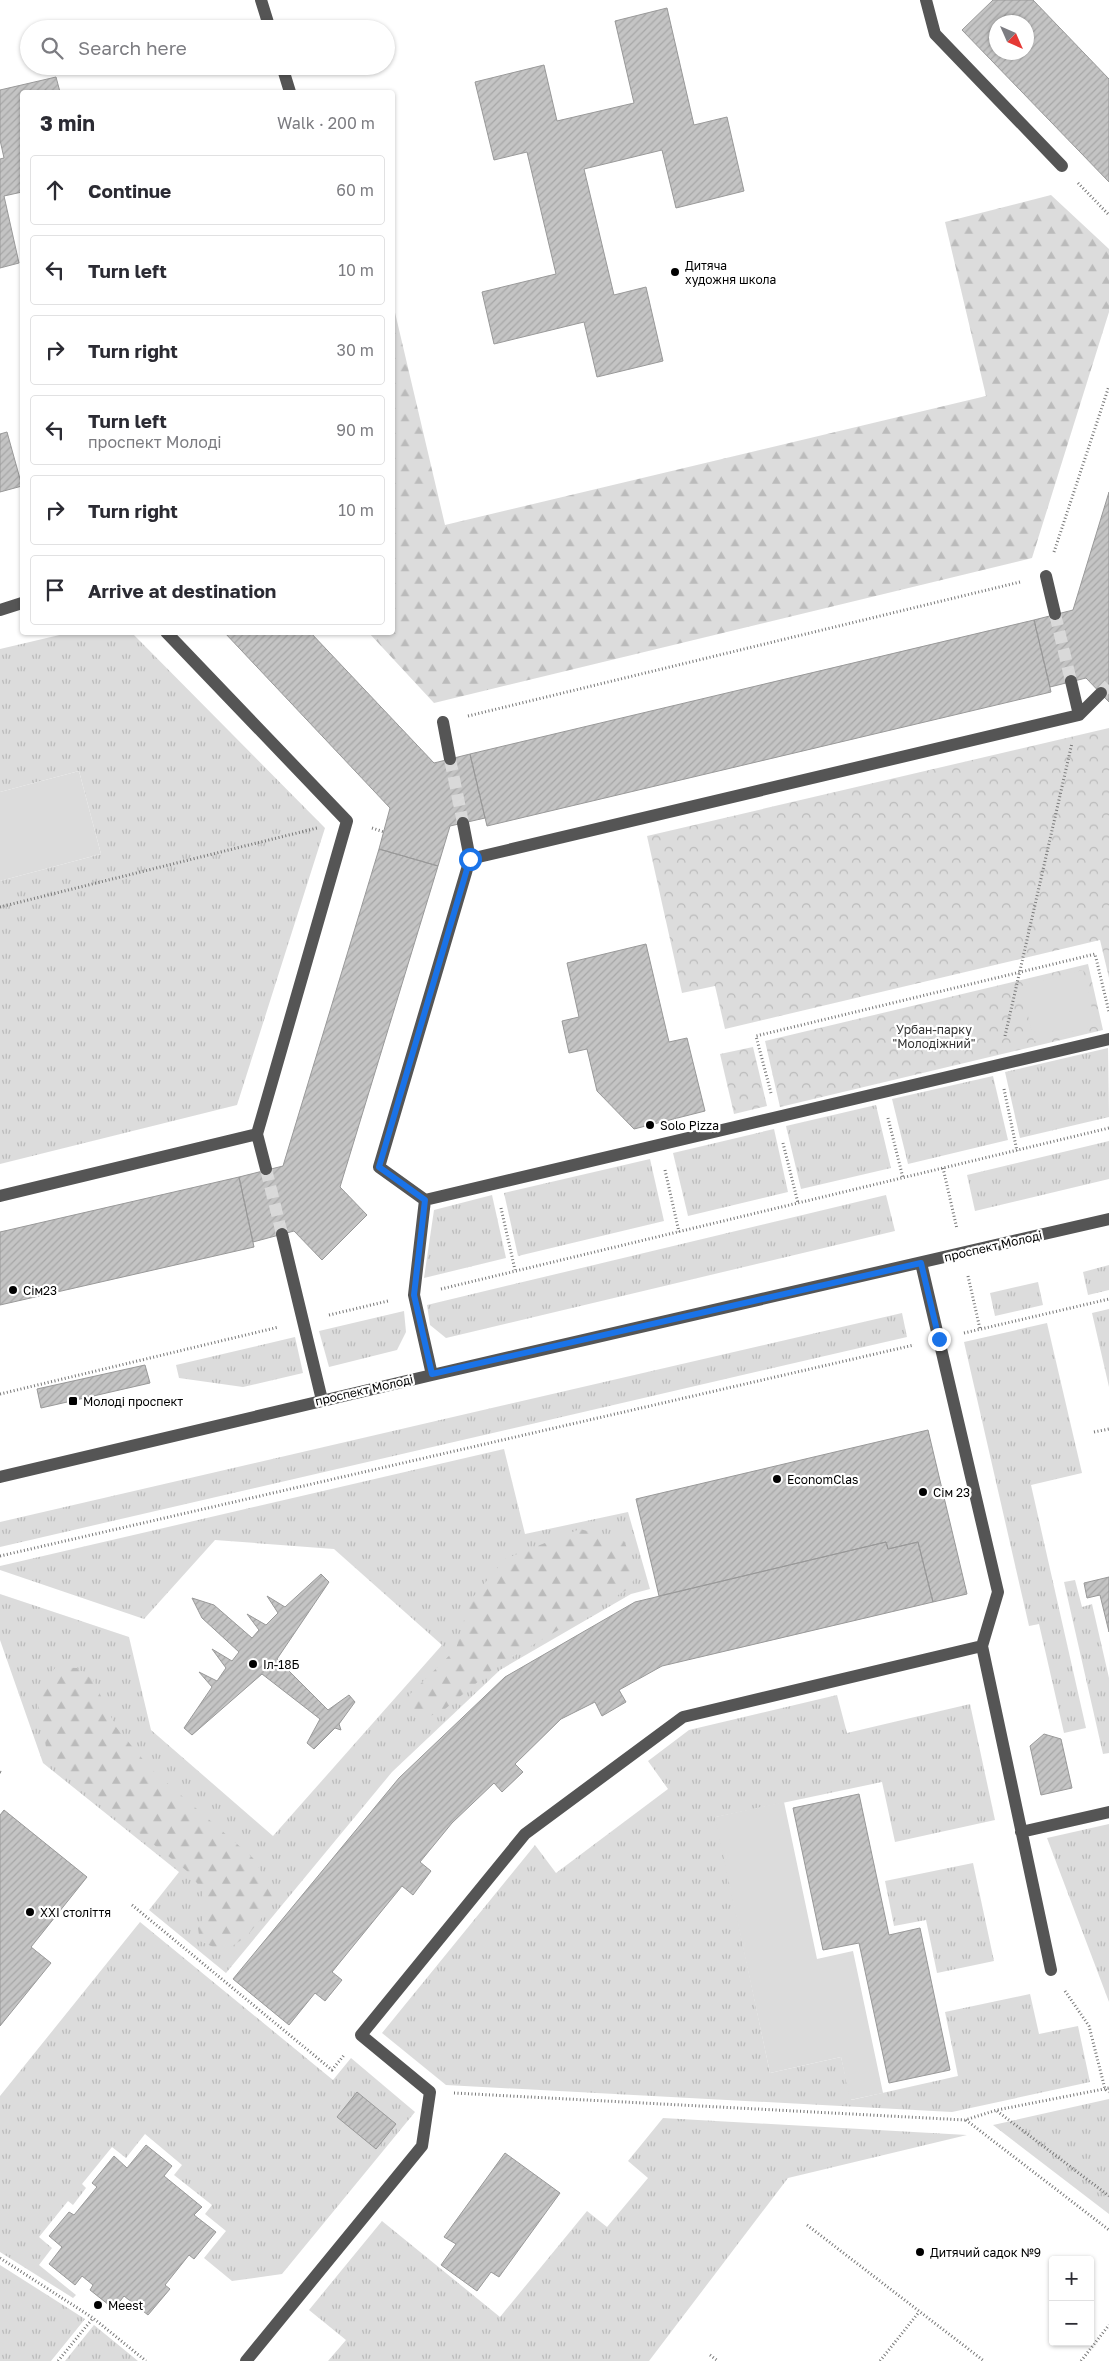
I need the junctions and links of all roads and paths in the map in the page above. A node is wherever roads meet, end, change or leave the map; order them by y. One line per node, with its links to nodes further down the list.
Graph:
1 (261, 0): 3 (street)
2 (926, 0): 6 (street)
3 (267, 20)
4 (285, 75): 5 (street)
5 (289, 90)
6 (1062, 166): 7 (path)
7 (1109, 215)
8 (1109, 386): 9 (path)
9 (1046, 576): 12 (street); 17 (path)
10 (20, 604): 11 (street)
11 (0, 610)
12 (1055, 614)
13 (169, 635): 19 (street)
14 (1071, 681): 16 (street)
15 (1101, 693): 16 (street)
16 (1079, 715): 21 (street); 23 (path)
17 (443, 722): 18 (street)
18 (450, 759)
19 (347, 821): 22 (path); 30 (street)
20 (463, 823): 21 (street)
21 (470, 859): 37 (street)
22 (0, 907)
23 (1018, 972): 24 (path); 25 (path); 27 (path)
24 (1109, 1012)
25 (756, 1036)
26 (1109, 1039): 27 (street)
27 (999, 1065): 28 (street); 32 (path)
28 (881, 1092): 31 (street); 34 (path)
29 (1109, 1128): 32 (path)
30 (257, 1134): 33 (street); 36 (street)
31 (659, 1145): 35 (street); 39 (path)
32 (1017, 1151): 34 (path)
33 (266, 1169)
34 (902, 1178): 39 (path)
35 (495, 1183): 37 (street); 42 (path)
36 (0, 1196)
37 (425, 1200): 43 (street)
38 (1109, 1219): 41 (street, проспект Молоді)
39 (680, 1232): 42 (path)
40 (282, 1234): 45 (street)
41 (921, 1263): 46 (street); 47 (street, проспект Молоді)
42 (516, 1270): 43 (path)
43 (414, 1295): 45 (path); 47 (street)
44 (1109, 1299): 46 (path)
45 (303, 1321): 48 (path); 49 (street)
46 (939, 1339): 53 (path); 54 (street)
47 (432, 1374): 49 (street, проспект Молоді)
48 (0, 1394)
49 (322, 1400): 52 (street, проспект Молоді)
50 (1109, 1429): 51 (path)
51 (1094, 1432)
52 (0, 1476)
53 (0, 1556)
54 (982, 1646): 56 (street); 59 (street)
55 (1109, 1812): 56 (street)
56 (1021, 1832): 58 (street)
57 (132, 1905): 59 (path)
58 (1050, 1970): 60 (path)
59 (361, 2035): 61 (street)
60 (1107, 2088): 62 (path); 63 (path)
61 (430, 2092): 64 (path); 75 (street)
62 (1109, 2092)
63 (996, 2110): 64 (path); 65 (path)
64 (965, 2120): 67 (path)
65 (1109, 2196)
66 (807, 2225): 69 (path)
67 (1109, 2230)
68 (0, 2258): 70 (path)
69 (920, 2312): 77 (path); 78 (path)
70 (93, 2318): 73 (path); 74 (path)
71 (1109, 2326): 79 (path)
72 (710, 2355): 76 (path)
73 (58, 2361)
74 (146, 2361)
75 (246, 2361)
76 (718, 2361)
77 (880, 2361)
78 (984, 2361)
79 (1081, 2361)

